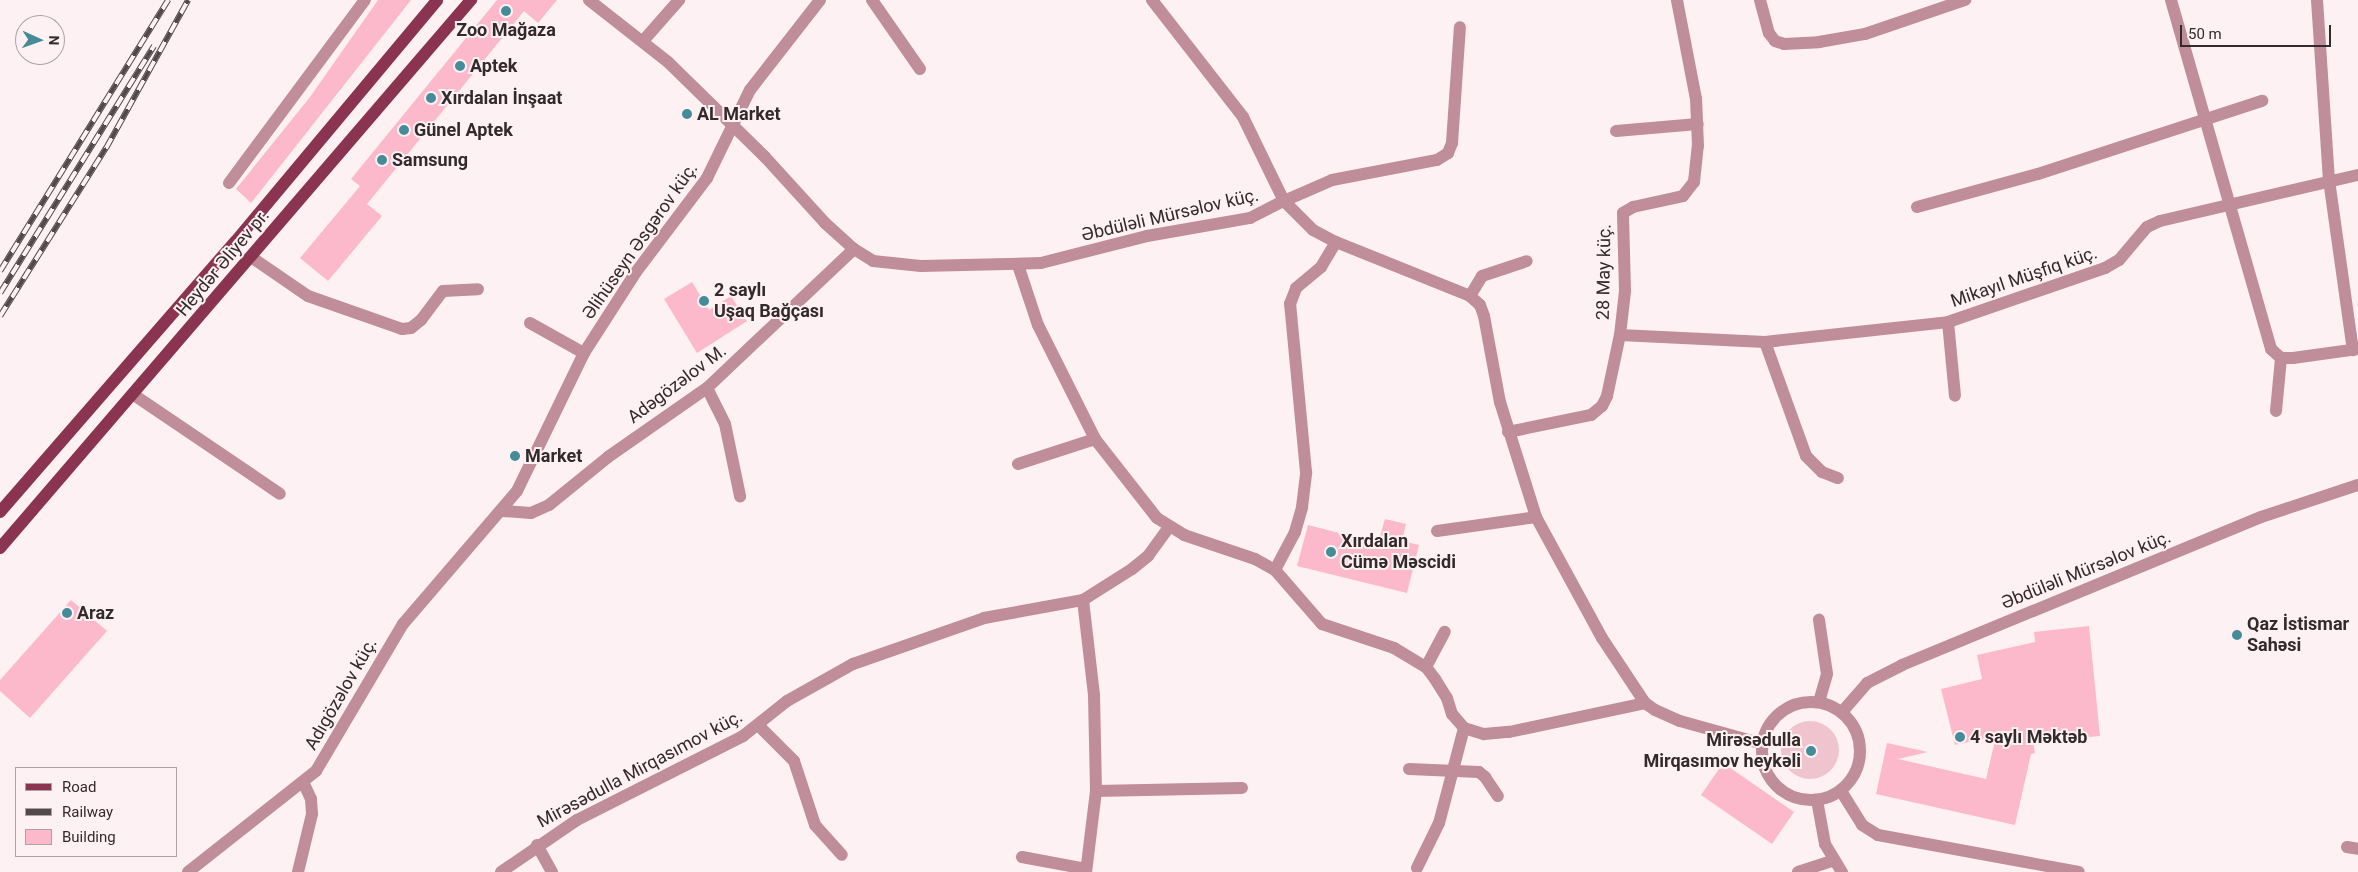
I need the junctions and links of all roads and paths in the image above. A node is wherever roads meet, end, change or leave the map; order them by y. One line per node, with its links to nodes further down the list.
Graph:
1 (365, 0): 24 (street)
2 (438, 0): 54 (main road, Heydər Əliyev pr.)
3 (471, 0): 30 (main road, Heydər Əliyev pr.)
4 (589, 0): 15 (street, Əbdüləli Mürsəlov küç.)
5 (679, 0): 15 (street)
6 (820, 0): 19 (street, Əlihüseyn Əsgərov küç.)
7 (872, 0): 16 (street)
8 (1152, 0): 25 (street)
9 (1677, 0): 20 (street, 28 May küç.)
10 (1760, 0): 11 (street)
11 (1965, 0)
12 (2171, 0): 18 (street)
13 (2317, 0): 23 (street)
14 (1460, 27): 25 (street)
15 (643, 41): 19 (street, Əbdüləli Mürsəlov küç.)
16 (920, 69)
17 (2262, 101): 18 (street)
18 (2205, 119): 26 (street); 27 (street)
19 (733, 124): 29 (street, Əbdüləli Mürsəlov küç.); 40 (street, Əlihüseyn Əsgərov küç.)
20 (1698, 124): 21 (street); 37 (street, 28 May küç.)
21 (1616, 131)
22 (2358, 175): 23 (street, Mikayıl Müşfiq küç.)
23 (2329, 180): 26 (street, Mikayıl Müşfiq küç.); 39 (street)
24 (230, 183)
25 (1284, 201): 28 (street, Əbdüləli Mürsəlov küç.); 32 (street, Əbdüləli Mürsəlov küç.)
26 (2230, 203): 35 (street, Mikayıl Müşfiq küç.); 41 (street)
27 (1917, 207)
28 (1336, 242): 34 (street, Əbdüləli Mürsəlov küç.); 59 (street)
29 (854, 250): 32 (street, Əbdüləli Mürsəlov küç.); 42 (street, Adəgözəlov M.)
30 (251, 257): 33 (street); 43 (main road, Heydər Əliyev pr.)
31 (1527, 261): 34 (street)
32 (1018, 266): 47 (street)
33 (478, 289)
34 (1470, 296): 46 (street)
35 (1948, 322): 38 (street, Mikayıl Müşfiq küç.); 44 (street)
36 (530, 323): 40 (street)
37 (1620, 335): 38 (street, Mikayıl Müşfiq küç.); 46 (street, 28 May küç.)
38 (1765, 342): 49 (street)
39 (2356, 350): 41 (street)
40 (584, 353): 53 (street, Əlihüseyn Əsgərov küç.)
41 (2280, 358): 45 (street)
42 (707, 388): 52 (street); 53 (street, Adəgözəlov M.)
43 (134, 395): 51 (street); 58 (main road, Heydər Əliyev pr.)
44 (1955, 396)
45 (2276, 411)
46 (1508, 432): 55 (street)
47 (1095, 439): 48 (street); 56 (street)
48 (1018, 464)
49 (1838, 478)
50 (2358, 485): 66 (street, Əbdüləli Mürsəlov küç.)
51 (280, 494)
52 (740, 496)
53 (503, 510): 72 (street, Adıgözəlov küç.)
54 (0, 512)
55 (1536, 517): 57 (street); 65 (street)
56 (1168, 528): 59 (street); 60 (street, Mirəsədulla Mirqasımov küç.)
57 (1436, 531)
58 (0, 548)
59 (1276, 570): 63 (street)
60 (1083, 600): 67 (street, Mirəsədulla Mirqasımov küç.); 74 (street)
61 (1820, 620): 64 (street)
62 (1445, 632): 63 (street)
63 (1426, 667): 68 (street)
64 (1819, 702): 66 (street); 69 (street)
65 (1645, 703): 68 (street); 69 (street)
66 (1842, 712): 75 (street)
67 (758, 725): 78 (street, Mirəsədulla Mirqasımov küç.); 79 (street)
68 (1464, 728): 71 (street)
69 (1763, 744): 77 (street)
70 (1409, 769): 71 (street)
71 (1455, 771): 76 (street); 82 (street)
72 (304, 784): 84 (street, Adıgözəlov küç.); 85 (street)
73 (1242, 788): 74 (street)
74 (1096, 791): 83 (street)
75 (1841, 791): 77 (street); 90 (street)
76 (1498, 796)
77 (1817, 800): 81 (street)
78 (536, 845): 86 (street, Mirəsədulla Mirqasımov küç.); 87 (street)
79 (842, 855)
80 (1022, 858): 83 (street)
81 (1834, 860): 88 (street); 89 (street)
82 (1417, 868)
83 (1086, 870)
84 (188, 872)
85 (298, 872)
86 (501, 872)
87 (552, 872)
88 (1798, 872)
89 (1842, 872)
90 (2079, 872)

